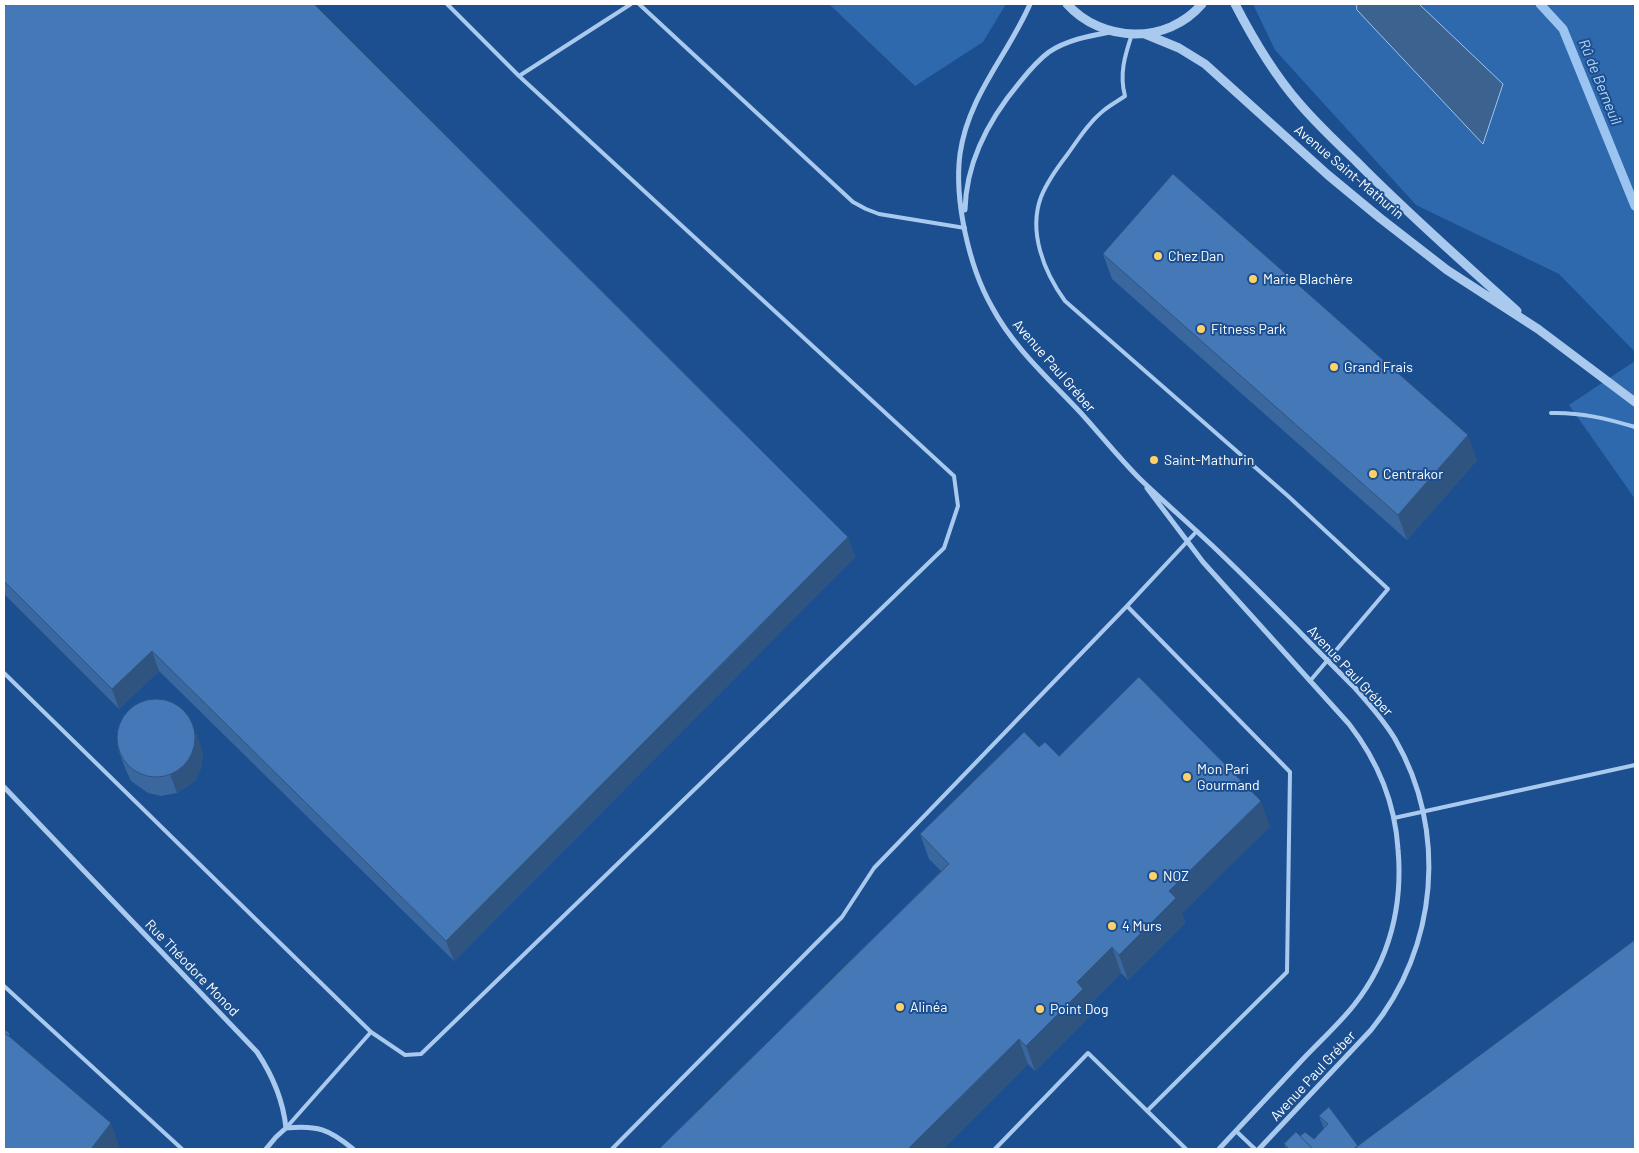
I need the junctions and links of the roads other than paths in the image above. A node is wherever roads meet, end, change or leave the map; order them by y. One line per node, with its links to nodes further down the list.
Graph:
1 (447, 4): 11 (lane)
2 (631, 4): 11 (lane)
3 (639, 4): 12 (lane)
4 (1030, 4): 12 (street, Avenue Paul Gréber)
5 (1067, 4): 8 (street)
6 (1202, 4): 10 (street)
7 (1235, 4): 13 (street, Avenue Saint-Mathurin)
8 (1113, 32): 9 (street); 12 (street, Avenue Paul Gréber)
9 (1132, 34): 10 (street); 21 (lane)
10 (1145, 34): 13 (street, Avenue Saint-Mathurin)
11 (519, 76): 29 (lane)
12 (965, 228): 17 (street, Avenue Paul Gréber)
13 (1538, 329): 14 (street, Avenue Saint-Mathurin)
14 (1635, 402)
15 (1551, 413): 16 (lane)
16 (1635, 427)
17 (1139, 478): 18 (street, Avenue Paul Gréber); 19 (street, Avenue Paul Gréber)
18 (1196, 531): 19 (lane); 21 (street, Avenue Paul Gréber)
19 (1187, 542): 20 (lane); 23 (street, Avenue Paul Gréber)
20 (1128, 606): 30 (lane); 36 (lane)
21 (1327, 660): 23 (lane); 26 (street, Avenue Paul Gréber)
22 (4, 673): 29 (lane)
23 (1310, 681): 27 (street, Avenue Paul Gréber)
24 (1635, 765): 26 (lane)
25 (4, 787): 31 (street, Rue Théodore Monod)
26 (1424, 811): 27 (lane); 41 (street, Avenue Paul Gréber)
27 (1394, 818): 32 (street, Avenue Paul Gréber)
28 (4, 986): 33 (lane)
29 (371, 1032): 31 (lane)
30 (1147, 1111): 37 (lane); 38 (lane)
31 (286, 1128): 34 (street); 35 (street)
32 (1236, 1131): 39 (street, Avenue Paul Gréber); 40 (lane)
33 (182, 1149)
34 (266, 1149)
35 (353, 1149)
36 (612, 1149)
37 (995, 1149)
38 (1186, 1149)
39 (1219, 1149)
40 (1255, 1149)
41 (1259, 1149)

